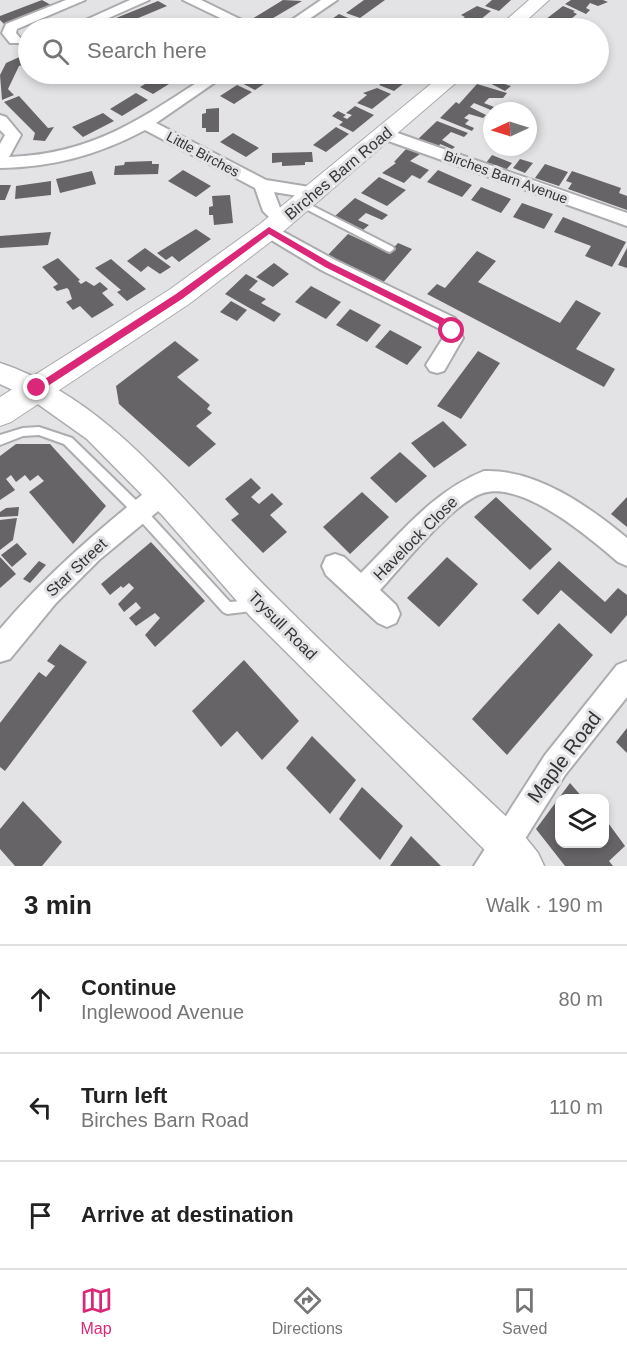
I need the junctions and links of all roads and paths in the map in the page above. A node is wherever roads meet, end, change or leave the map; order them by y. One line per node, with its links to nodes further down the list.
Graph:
1 (78, 0): 6 (street)
2 (142, 0): 7 (street)
3 (190, 0): 8 (street)
4 (330, 0): 9 (street)
5 (540, 0): 10 (main road)
6 (33, 18)
7 (99, 18)
8 (229, 18)
9 (302, 18)
10 (519, 18)
11 (18, 24): 12 (street)
12 (18, 39)
13 (18, 43): 14 (street)
14 (0, 46)
15 (204, 84): 18 (street)
16 (444, 84): 19 (main road, Birches Barn Road)
17 (0, 120): 20 (street)
18 (145, 123): 20 (street); 21 (street, Little Birches)
19 (386, 134): 22 (main road, Birches Barn Road); 23 (street, Birches Barn Avenue)
20 (0, 161)
21 (262, 186): 22 (street, Little Birches); 24 (street)
22 (309, 199): 24 (main road, Birches Barn Road); 25 (lane)
23 (627, 220)
24 (275, 225): 26 (street); 28 (main road, Birches Barn Road)
25 (390, 249)
26 (437, 365)
27 (0, 373): 28 (street, Trysull Road)
28 (37, 388): 29 (main road, Birches Barn Road); 31 (street, Trysull Road)
29 (0, 413)
30 (0, 440): 31 (lane)
31 (150, 503): 36 (street, Star Street); 38 (street, Trysull Road)
32 (627, 554): 34 (street, Havelock Close)
33 (335, 566): 34 (street, Havelock Close)
34 (362, 591): 35 (street, Havelock Close)
35 (387, 614)
36 (0, 649)
37 (627, 675): 38 (street, Maple Road)
38 (497, 853): 39 (street, Trysull Road)
39 (525, 866)

